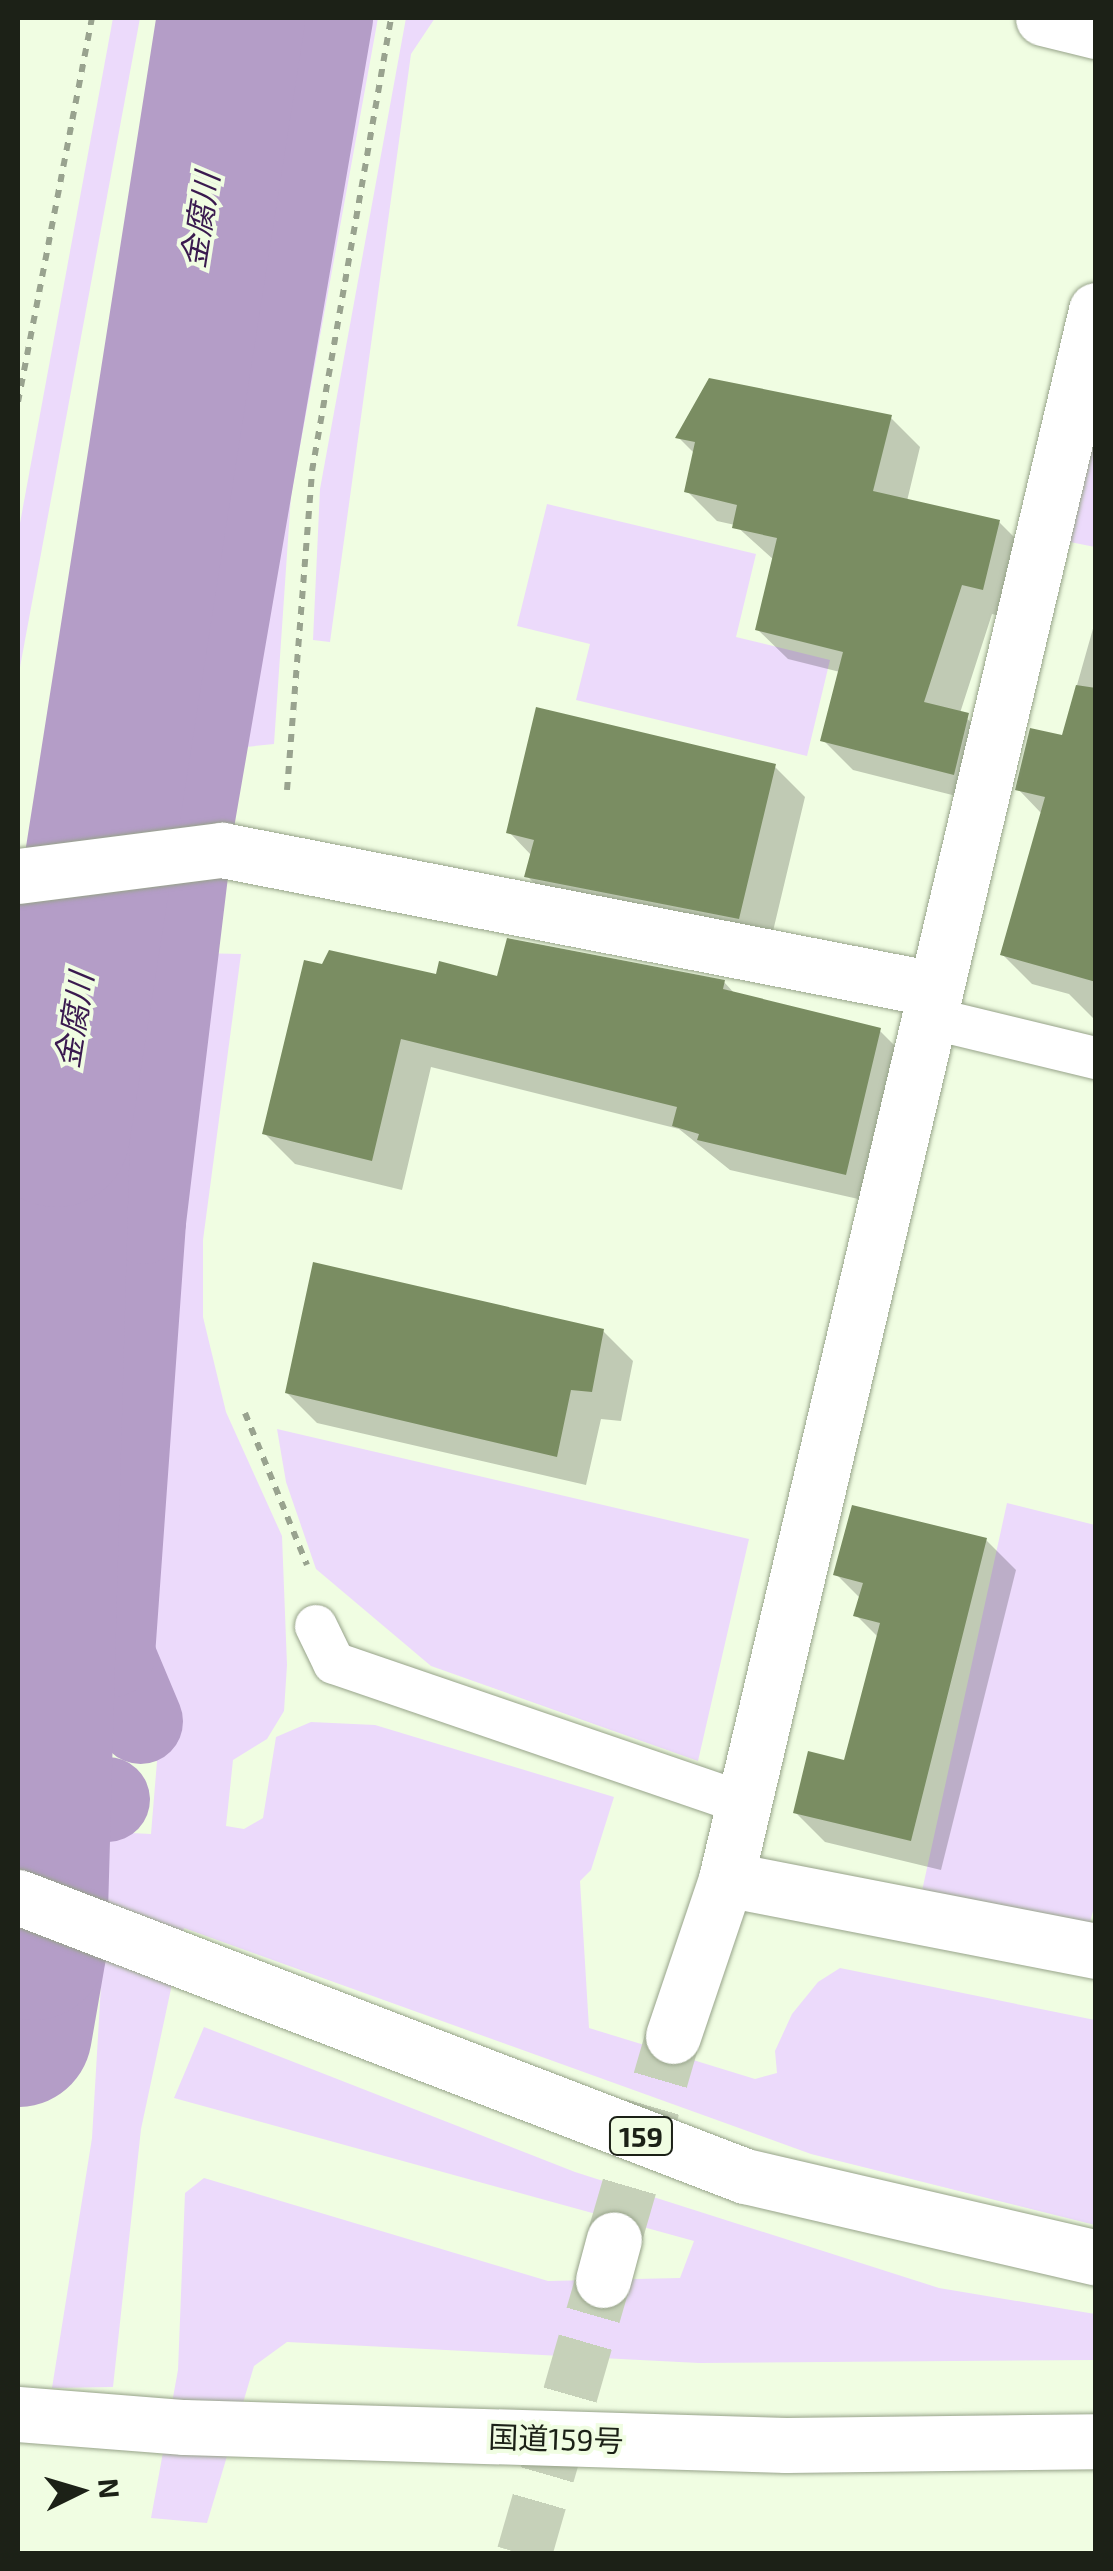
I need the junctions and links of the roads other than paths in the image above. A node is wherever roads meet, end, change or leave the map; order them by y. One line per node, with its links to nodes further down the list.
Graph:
1 (1043, 18): 2 (main road)
2 (1096, 31)
3 (1096, 310): 5 (main road)
4 (18, 876): 5 (main road)
5 (930, 1003): 6 (lane); 8 (main road)
6 (1096, 1058)
7 (316, 1626): 8 (lane)
8 (744, 1803): 9 (main road)
9 (726, 1879): 11 (main road); 12 (main road)
10 (18, 1897): 13 (main road, 159)
11 (1096, 1951)
12 (673, 2036)
13 (1096, 2258)
14 (18, 2414): 15 (main road, 国道159号)
15 (1096, 2441)

